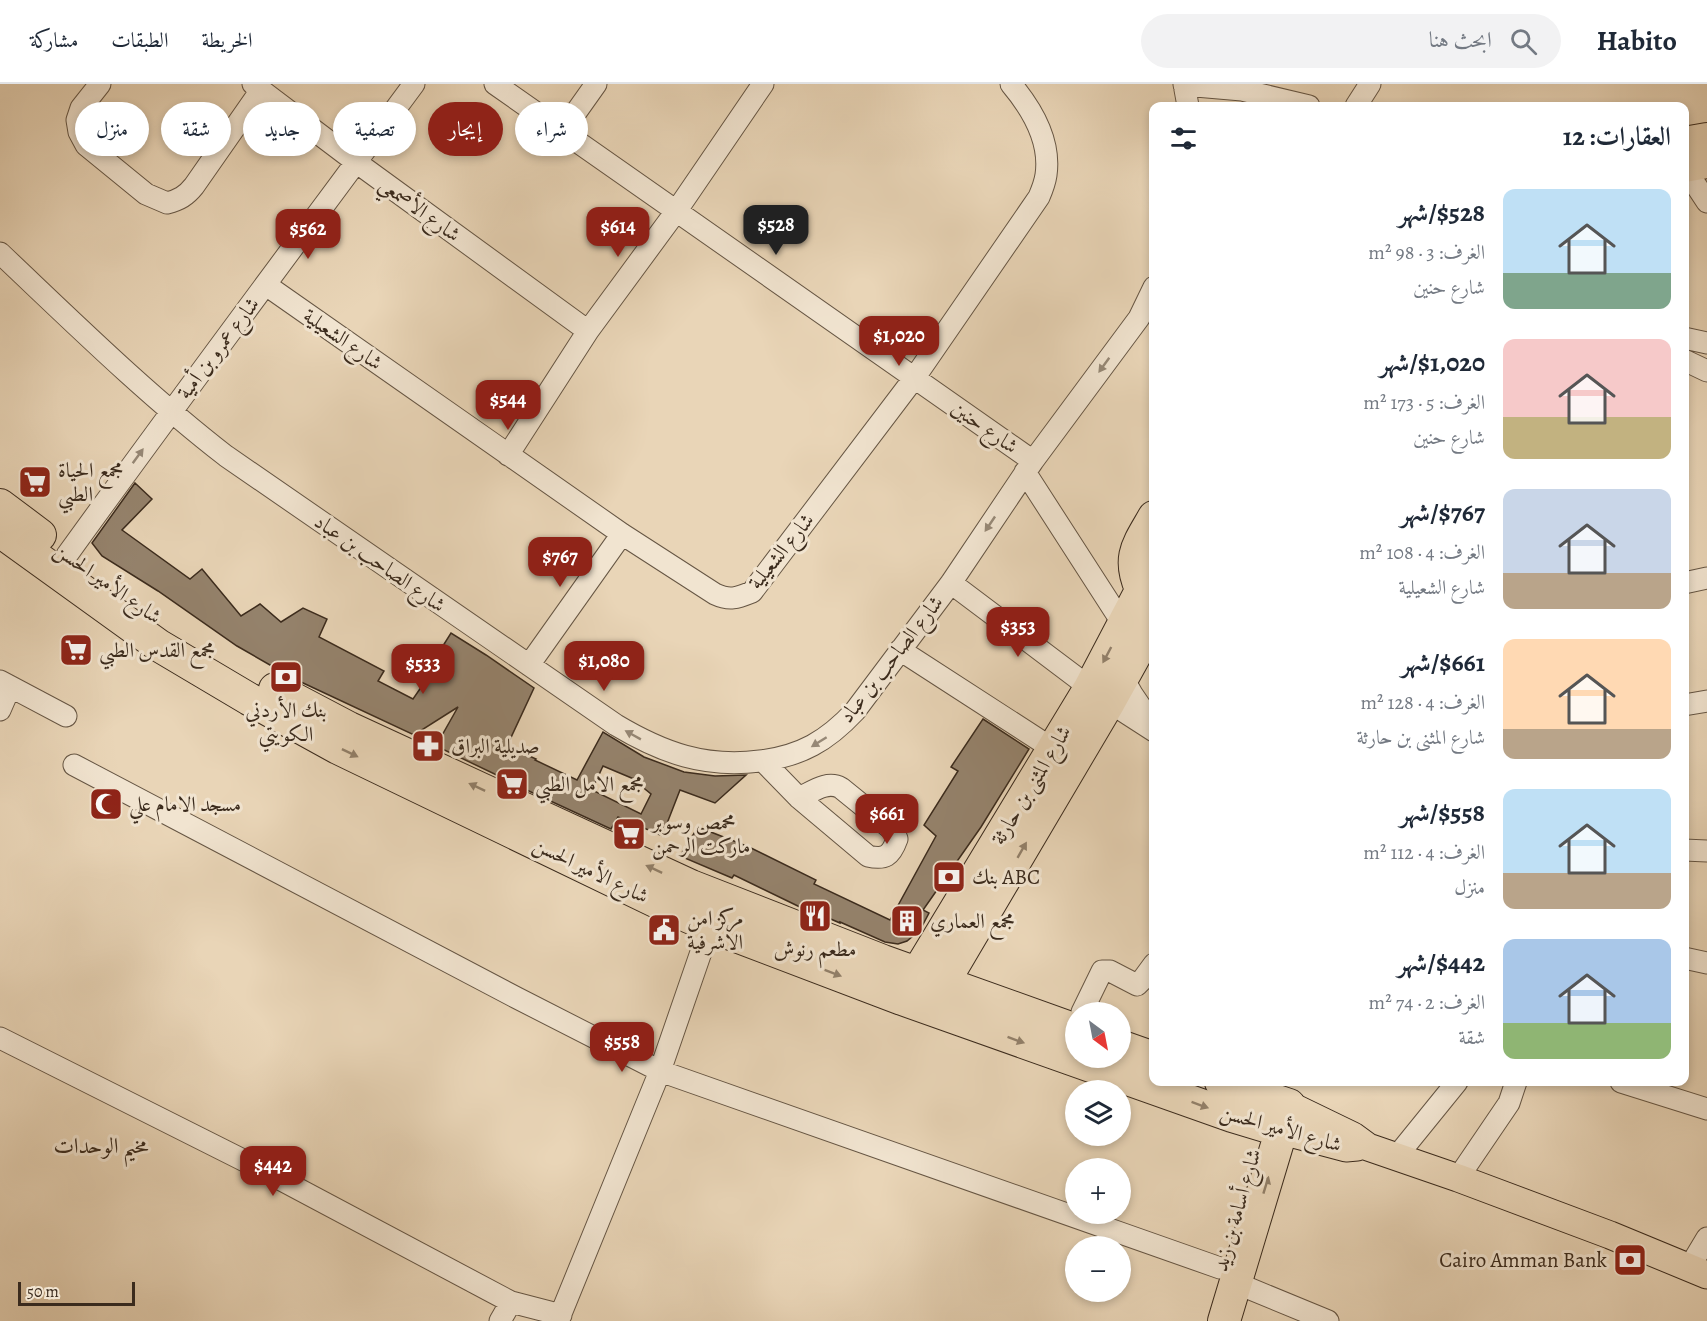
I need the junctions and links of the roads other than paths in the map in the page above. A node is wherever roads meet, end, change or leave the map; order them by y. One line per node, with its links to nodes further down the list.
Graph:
1 (100, 84): 9 (street)
2 (414, 84): 19 (street, شارع عمرو بن أمية)
3 (495, 84): 11 (street, شارع حنين)
4 (596, 84): 12 (street)
5 (763, 84): 24 (street)
6 (1011, 84): 33 (street, شارع الشعيلية)
7 (1370, 84): 15 (street)
8 (1184, 85): 10 (street); 13 (street)
9 (257, 87): 19 (street, شارع الأصمعي)
10 (1244, 87): 14 (street)
11 (520, 102)
12 (583, 102)
13 (1187, 102)
14 (1295, 102)
15 (1359, 102)
16 (1707, 139): 17 (highway)
17 (1689, 142)
18 (588, 150): 24 (street, شارع حنين)
19 (356, 162): 26 (street, شارع عمرو بن أمية); 28 (street, شارع الأصمعي)
20 (1707, 162): 21 (highway)
21 (1689, 166)
22 (1689, 175): 23 (street)
23 (1707, 202)
24 (677, 210): 28 (street); 33 (street, شارع حنين)
25 (0, 253): 34 (street, شارع الصاحب بن عباد)
26 (266, 285): 34 (street, شارع عمرو بن أمية); 35 (street, شارع الشعيلية)
27 (1146, 324): 36 (street, شارع الصاحب بن عباد, one-way to 36)
28 (588, 331): 35 (street)
29 (1689, 339): 30 (street)
30 (1707, 343)
31 (1689, 362): 32 (street)
32 (1707, 371)
33 (915, 377): 36 (street, شارع حنين); 40 (street, شارع الشعيلية)
34 (170, 411): 41 (street, شارع عمرو بن أمية, one-way to 34); 48 (street, شارع الصاحب بن عباد)
35 (508, 455): 40 (street, شارع الشعيلية)
36 (1029, 467): 44 (street, شارع الصاحب بن عباد, one-way to 44); 46 (street)
37 (0, 506): 41 (highway, شارع الأمير الحسن)
38 (1149, 526): 42 (highway)
39 (0, 531): 63 (highway, شارع الأمير الحسن, one-way to 63)
40 (622, 534): 48 (street)
41 (67, 555): 63 (highway, شارع الأمير الحسن, one-way to 41)
42 (1147, 578): 46 (highway, شارع المثنى بن حارثة)
43 (1707, 578): 45 (street)
44 (951, 582): 47 (street, شارع الصاحب بن عباد); 50 (street)
45 (1689, 582)
46 (1138, 622): 50 (highway, شارع المثنى بن حارثة)
47 (900, 651): 57 (street); 58 (street, شارع الصاحب بن عباد, one-way to 58)
48 (529, 665): 58 (street, شارع الصاحب بن عباد, one-way to 48)
49 (5, 684): 53 (street); 54 (street)
50 (1107, 689): 55 (street); 56 (street); 57 (highway, شارع المثنى بن حارثة); 65 (highway, شارع المثنى بن حارثة, one-way to 50)
51 (1707, 700): 52 (street)
52 (1689, 704)
53 (0, 710)
54 (66, 716)
55 (1149, 718)
56 (1149, 727)
57 (1053, 749): 65 (highway, شارع المثنى بن حارثة)
58 (762, 761): 60 (street)
59 (74, 765): 77 (street)
60 (799, 798)
61 (1689, 850): 62 (street)
62 (1707, 851)
63 (685, 899): 64 (highway, شارع الأمير الحسن); 67 (highway, شارع الأمير الحسن)
64 (710, 926): 70 (highway, شارع الأمير الحسن, one-way to 70); 77 (street)
65 (950, 945): 67 (highway); 70 (highway, شارع المثنى بن حارثة); 71 (highway)
66 (1689, 959): 68 (street)
67 (884, 961): 70 (highway, شارع الأمير الحسن)
68 (1707, 963)
69 (1149, 971): 72 (street)
70 (923, 991): 71 (highway, شارع الأمير الحسن); 78 (highway, شارع الأمير الحسن, one-way to 78)
71 (987, 998): 73 (highway, شارع الأمير الحسن)
72 (1088, 1002)
73 (1065, 1021)
74 (0, 1038): 91 (street)
75 (1131, 1050): 76 (highway)
76 (1149, 1056)
77 (660, 1071): 90 (street); 92 (street)
78 (1149, 1078)
79 (1170, 1086): 85 (highway, شارع الأمير الحسن, one-way to 85)
80 (1225, 1086): 85 (highway, شارع الأمير الحسن)
81 (1454, 1086): 86 (street)
82 (1515, 1086): 87 (street)
83 (1634, 1086): 84 (street)
84 (1707, 1109)
85 (1264, 1122): 86 (main road, شارع الأمير الحسن); 90 (highway, شارع أسامة بن زيد)
86 (1396, 1156): 87 (main road, شارع الأمير الحسن)
87 (1458, 1178): 89 (main road, شارع الأمير الحسن)
88 (1707, 1238): 89 (street)
89 (1698, 1271)
90 (1228, 1276): 93 (street); 95 (highway, شارع أسامة بن زيد); 96 (highway, شارع أسامة بن زيد)
91 (511, 1302): 92 (street); 94 (street)
92 (560, 1318)
93 (1321, 1320)
94 (500, 1321)
95 (1203, 1321)
96 (1224, 1321)

